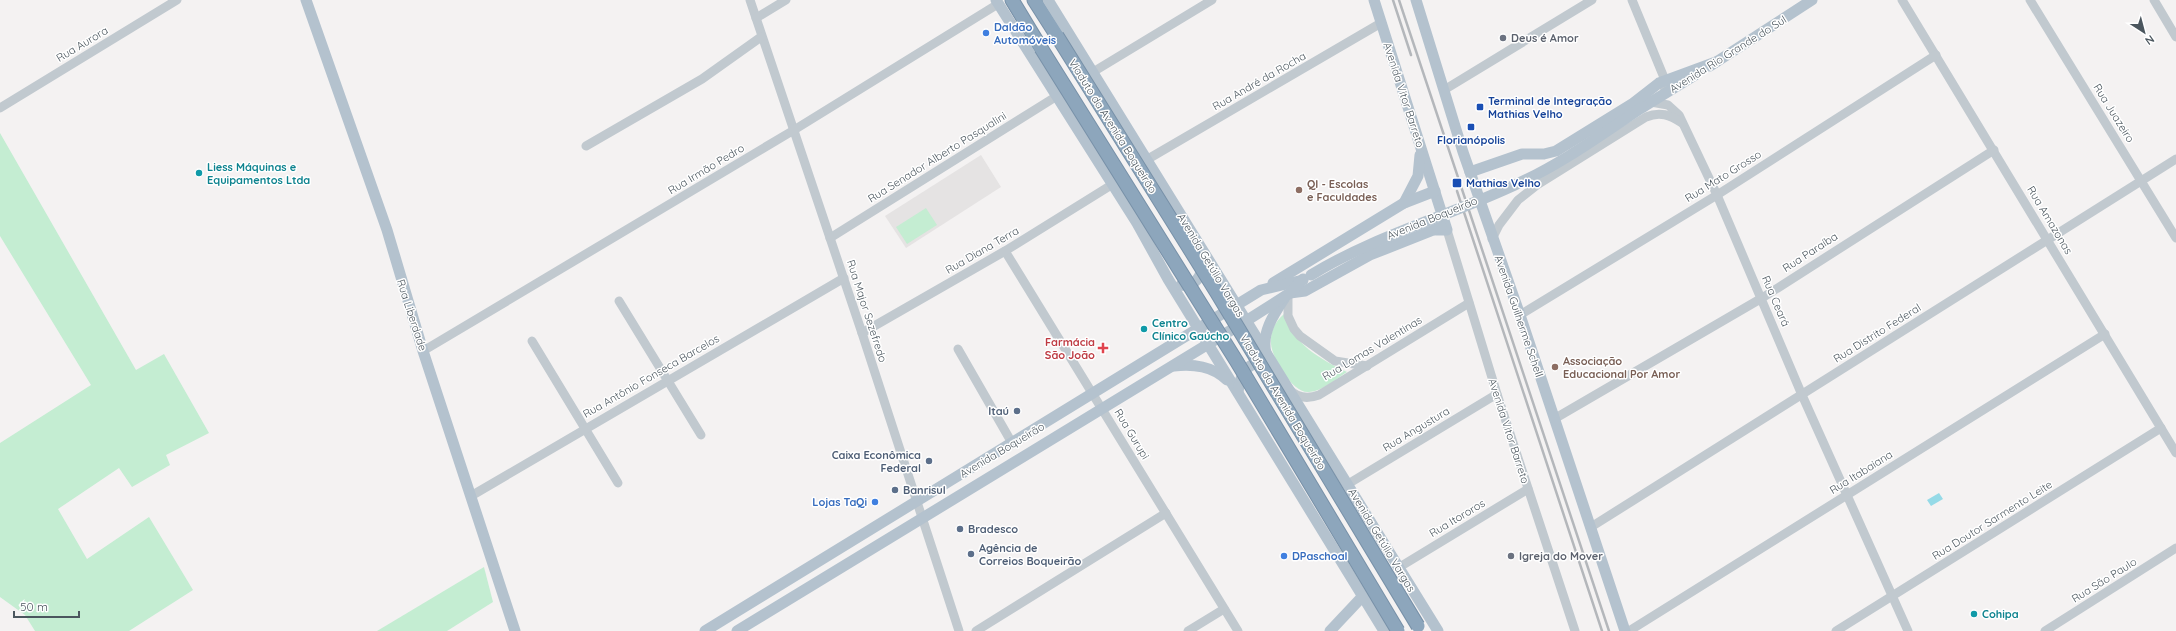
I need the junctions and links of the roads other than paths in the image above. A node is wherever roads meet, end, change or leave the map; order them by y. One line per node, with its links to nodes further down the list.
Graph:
1 (177, 0): 29 (street, Rua Aurora)
2 (306, 0): 70 (main road, Rua Liberdade)
3 (750, 0): 18 (street, Rua Major Sezefredo)
4 (786, 0): 18 (street)
5 (1012, 0): 112 (highway, Viaduto da Avenida Boqueirão, bridge)
6 (1034, 0): 102 (highway, Viaduto da Avenida Boqueirão, bridge)
7 (1048, 0): 24 (main road, Avenida Getúlio Vargas)
8 (1212, 0): 24 (street)
9 (1374, 0): 19 (main road, Avenida Vitor Barreto)
10 (1416, 0): 26 (main road, Avenida Guilherme Schell)
11 (1592, 0): 26 (street)
12 (1632, 0): 25 (street)
13 (1812, 0): 23 (main road, Avenida Rio Grande do Sul)
14 (1902, 0): 22 (street, Rua Amazonas)
15 (2030, 0): 38 (street, Rua Juazeiro)
16 (2154, 0): 21 (street)
17 (997, 2): 27 (main road); 31 (street, Rua Irmão Pedro)
18 (756, 18): 20 (street, Rua Major Sezefredo)
19 (1381, 23): 33 (main road, Avenida Vitor Barreto); 35 (street, Rua André da Rocha)
20 (761, 37): 31 (street, Rua Major Sezefredo); 32 (street)
21 (2176, 37)
22 (1936, 55): 34 (street, Rua Amazonas); 41 (street, Rua Mato Grosso)
23 (1716, 62): 25 (main road); 28 (main road, Avenida Rio Grande do Sul)
24 (1093, 72): 35 (main road, Avenida Getúlio Vargas)
25 (1665, 80): 28 (street); 37 (main road)
26 (1444, 90): 37 (main road, Avenida Guilherme Schell)
27 (1057, 96): 39 (main road); 44 (street, Rua Senador Alberto Pasqualini)
28 (1647, 105): 30 (street, Rua Ceará); 50 (main road, Avenida Boqueirão, bridge)
29 (0, 108)
30 (1682, 123): 41 (street, Rua Ceará); 46 (street)
31 (794, 130): 44 (street, Rua Major Sezefredo); 70 (street, Rua Irmão Pedro)
32 (586, 146)
33 (1420, 146): 40 (main road, Avenida Vitor Barreto); 42 (main road)
34 (1994, 150): 47 (street, Rua Amazonas); 56 (street, Rua Paraíba)
35 (1148, 159): 49 (main road, Avenida Getúlio Vargas)
36 (2176, 160): 38 (street, Rua Distrito Federal)
37 (1470, 172): 46 (main road, Avenida Guilherme Schell)
38 (2142, 181): 45 (street, Rua Juazeiro); 47 (street, Rua Distrito Federal)
39 (1113, 184): 48 (street, Rua Diana Terra); 52 (main road)
40 (1435, 191): 42 (main road); 43 (main road, Avenida Vitor Barreto)
41 (1717, 195): 56 (street, Rua Ceará); 61 (street, Rua Mato Grosso)
42 (1404, 203): 54 (main road)
43 (1443, 228): 55 (main road); 58 (street, Avenida Vitor Barreto)
44 (830, 238): 51 (street, Rua Major Sezefredo)
45 (2176, 238)
46 (1492, 239): 61 (main road, Avenida Guilherme Schell)
47 (2048, 241): 65 (street, Rua Amazonas); 80 (street, Rua Distrito Federal)
48 (1005, 251): 64 (street, Rua Diana Terra); 78 (street, Rua Gurupi)
49 (1205, 256): 52 (main road); 53 (main road, Avenida Getúlio Vargas)
50 (1307, 277): 54 (main road, Avenida Boqueirão); 55 (main road, Avenida Boqueirão)
51 (844, 278): 64 (street, Rua Major Sezefredo); 75 (street, Rua Antônio Fonseca Barcelos)
52 (1168, 278): 60 (main road)
53 (1225, 289): 54 (main road); 59 (main road, Avenida Getúlio Vargas)
54 (1258, 292): 59 (main road, Avenida Boqueirão)
55 (1288, 294): 62 (main road, Avenida Boqueirão); 71 (main road); 72 (street)
56 (1762, 298): 80 (street, Rua Ceará); 82 (street, Rua Paraíba)
57 (619, 301): 75 (street)
58 (1469, 303): 72 (street, Rua Lomas Valentinas); 79 (street, Avenida Vitor Barreto)
59 (1236, 306): 62 (main road, Avenida Getúlio Vargas); 63 (main road, Avenida Boqueirão)
60 (1189, 312): 63 (main road); 66 (main road)
61 (1520, 315): 82 (main road, Avenida Guilherme Schell)
62 (1246, 321): 68 (main road, Avenida Boqueirão); 71 (main road, Avenida Getúlio Vargas)
63 (1198, 329): 66 (main road, Avenida Boqueirão); 68 (main road)
64 (862, 333): 93 (street, Rua Major Sezefredo)
65 (2105, 334): 84 (street, Rua Amazonas); 91 (street, Rua Itabaiana)
66 (1181, 340): 78 (main road, Avenida Boqueirão)
67 (532, 341): 83 (street)
68 (1209, 344): 73 (main road, Avenida Boqueirão); 77 (main road)
69 (958, 349): 86 (street)
70 (423, 351): 92 (main road, Rua Liberdade)
71 (1267, 355): 74 (main road, Avenida Getúlio Vargas)
72 (1367, 366): 76 (street, Rua Lomas Valentinas)
73 (1172, 367): 77 (main road); 81 (main road, Avenida Boqueirão)
74 (1276, 370): 76 (main road, Avenida Getúlio Vargas); 77 (main road)
75 (666, 380): 83 (street, Rua Antônio Fonseca Barcelos); 85 (street)
76 (1287, 387): 89 (main road, Avenida Getúlio Vargas)
77 (1238, 392): 99 (main road)
78 (1094, 393): 81 (street, Rua Gurupi); 86 (main road, Avenida Boqueirão)
79 (1497, 394): 89 (street, Rua Angustura); 90 (street, Avenida Vitor Barreto)
80 (1802, 395): 91 (street, Rua Ceará); 96 (street, Rua Distrito Federal)
81 (1102, 408): 94 (street, Rua Gurupi); 95 (main road, Avenida Boqueirão)
82 (1554, 419): 96 (main road, Avenida Guilherme Schell)
83 (585, 428): 88 (street); 92 (street, Rua Antônio Fonseca Barcelos)
84 (2161, 428): 87 (street, Rua Amazonas); 100 (street, Rua Doutor Sarmento Leite)
85 (700, 435)
86 (1012, 443): 93 (main road, Avenida Boqueirão)
87 (2176, 453)
88 (618, 483)
89 (1348, 484): 98 (main road, Avenida Getúlio Vargas)
90 (1528, 489): 98 (street, Rua Itororos); 114 (street, Avenida Vitor Barreto)
91 (1847, 495): 100 (street, Rua Ceará); 116 (street, Rua Itabaiana)
92 (471, 496): 103 (main road, Rua Liberdade)
93 (917, 502): 95 (street, Rua Major Sezefredo); 104 (main road, Avenida Boqueirão)
94 (1166, 513): 101 (street, Rua Gurupi); 107 (street)
95 (922, 518): 105 (main road, Avenida Boqueirão); 106 (street, Rua Major Sezefredo)
96 (1591, 527): 115 (main road, Avenida Guilherme Schell)
97 (2176, 548): 119 (street, Rua São Paulo)
98 (1398, 568): 113 (main road, Avenida Getúlio Vargas)
99 (1362, 597): 110 (main road); 111 (main road)
100 (1892, 597): 117 (street, Rua Doutor Sarmento Leite); 118 (street, Rua Ceará)
101 (1224, 609): 108 (street); 109 (street, Rua Gurupi)
102 (1419, 628)
103 (515, 631)
104 (705, 631)
105 (737, 631)
106 (959, 631)
107 (976, 631)
108 (1188, 631)
109 (1238, 631)
110 (1330, 631)
111 (1384, 631)
112 (1398, 631)
113 (1438, 631)
114 (1575, 631)
115 (1626, 631)
116 (1629, 631)
117 (1836, 631)
118 (1908, 631)
119 (2045, 631)

